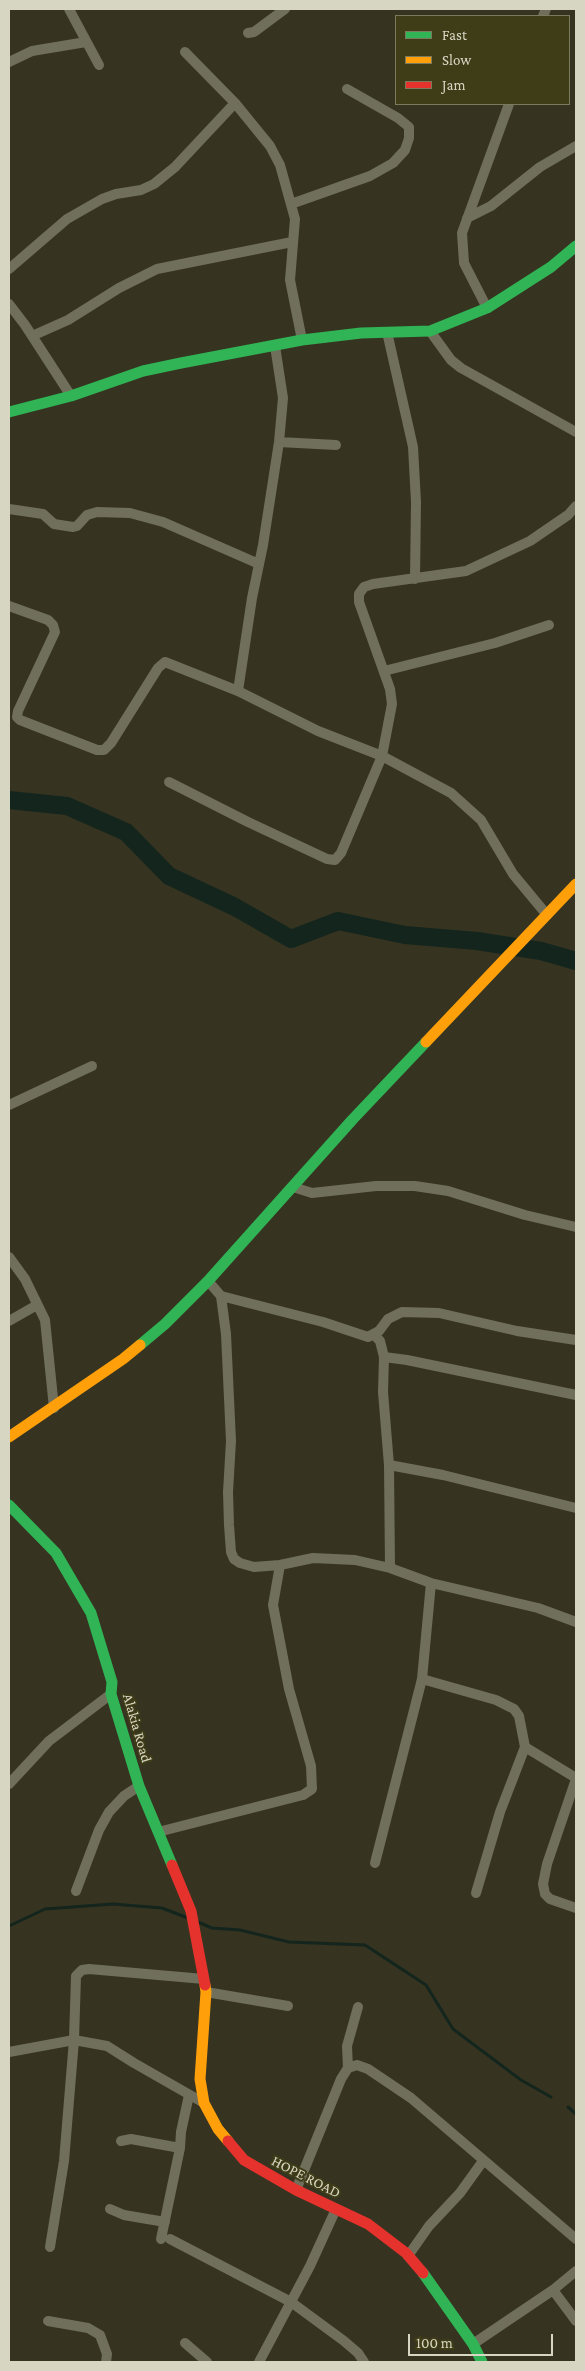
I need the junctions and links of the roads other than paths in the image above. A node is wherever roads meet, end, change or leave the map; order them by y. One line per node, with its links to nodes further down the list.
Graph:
1 (69, 9): 5 (street)
2 (285, 9): 3 (street)
3 (274, 12): 4 (street)
4 (248, 33)
5 (86, 42): 7 (street); 8 (street)
6 (185, 52): 10 (street)
7 (9, 62)
8 (99, 66)
9 (347, 89): 13 (street)
10 (235, 102): 13 (street); 17 (street)
11 (509, 105): 14 (street)
12 (576, 146): 14 (street)
13 (291, 204): 15 (street)
14 (467, 218): 19 (street)
15 (292, 242): 22 (street); 23 (street)
16 (576, 246): 19 (street)
17 (9, 269)
18 (9, 304): 22 (street)
19 (486, 308): 20 (street)
20 (430, 330): 21 (street); 27 (street)
21 (387, 332): 23 (street); 33 (street)
22 (32, 336): 25 (street)
23 (302, 340): 24 (street)
24 (275, 346): 25 (street); 28 (street)
25 (72, 396): 26 (street)
26 (9, 412)
27 (576, 432)
28 (279, 442): 29 (street); 32 (street)
29 (336, 445)
30 (576, 506): 33 (street)
31 (9, 509): 32 (street)
32 (259, 564): 37 (street)
33 (415, 579): 36 (street)
34 (9, 606): 37 (street)
35 (549, 625): 36 (street)
36 (384, 671): 38 (street)
37 (238, 691): 38 (street)
38 (382, 756): 39 (street); 41 (street)
39 (169, 782)
40 (576, 884): 41 (street)
41 (547, 915): 44 (street)
42 (92, 1066): 43 (street)
43 (9, 1105)
44 (292, 1187): 45 (street); 47 (street)
45 (576, 1227)
46 (9, 1257): 49 (street)
47 (208, 1281): 48 (street); 55 (street)
48 (221, 1296): 51 (street); 60 (street)
49 (38, 1305): 50 (street); 55 (street)
50 (9, 1321)
51 (374, 1335): 52 (street); 53 (street)
52 (576, 1340)
53 (384, 1357): 54 (street); 57 (street)
54 (576, 1395)
55 (54, 1408): 56 (street)
56 (9, 1437)
57 (389, 1465): 59 (street); 61 (street)
58 (9, 1505): 65 (street, Alakia Road)
59 (576, 1508)
60 (280, 1565): 61 (street); 70 (street)
61 (390, 1568): 62 (street)
62 (430, 1583): 63 (street); 64 (street)
63 (576, 1622)
64 (422, 1679): 66 (street); 71 (street)
65 (111, 1694): 68 (street); 69 (street, Alakia Road)
66 (525, 1747): 67 (street); 73 (street)
67 (576, 1778): 74 (street)
68 (9, 1784)
69 (139, 1786): 70 (street, Alakia Road); 72 (street)
70 (158, 1832): 75 (street, Alakia Road)
71 (375, 1863)
72 (76, 1891)
73 (476, 1893)
74 (576, 1908)
75 (204, 1979): 76 (street, HOPE ROAD); 79 (street)
76 (206, 1992): 77 (street); 83 (street, HOPE ROAD)
77 (288, 2006)
78 (358, 2007): 81 (street)
79 (74, 2040): 80 (street); 82 (street); 92 (street)
80 (9, 2052)
81 (348, 2068): 86 (street); 87 (street)
82 (189, 2095): 83 (street); 85 (street)
83 (204, 2103): 87 (street, HOPE ROAD)
84 (121, 2141): 85 (street)
85 (180, 2148): 90 (street)
86 (483, 2161): 91 (street); 93 (street)
87 (296, 2190): 89 (street, HOPE ROAD)
88 (110, 2209): 90 (street)
89 (336, 2209): 93 (street, HOPE ROAD); 96 (street)
90 (165, 2222): 96 (street)
91 (576, 2239)
92 (50, 2247)
93 (408, 2256): 100 (street, HOPE ROAD)
94 (576, 2271): 95 (street)
95 (553, 2290): 98 (street); 100 (street)
96 (291, 2302): 103 (street); 104 (street)
97 (48, 2321): 101 (street)
98 (576, 2321)
99 (185, 2343): 102 (street)
100 (473, 2344): 105 (street, HOPE ROAD)
101 (106, 2362)
102 (207, 2362)
103 (259, 2362)
104 (364, 2362)
105 (482, 2362)

